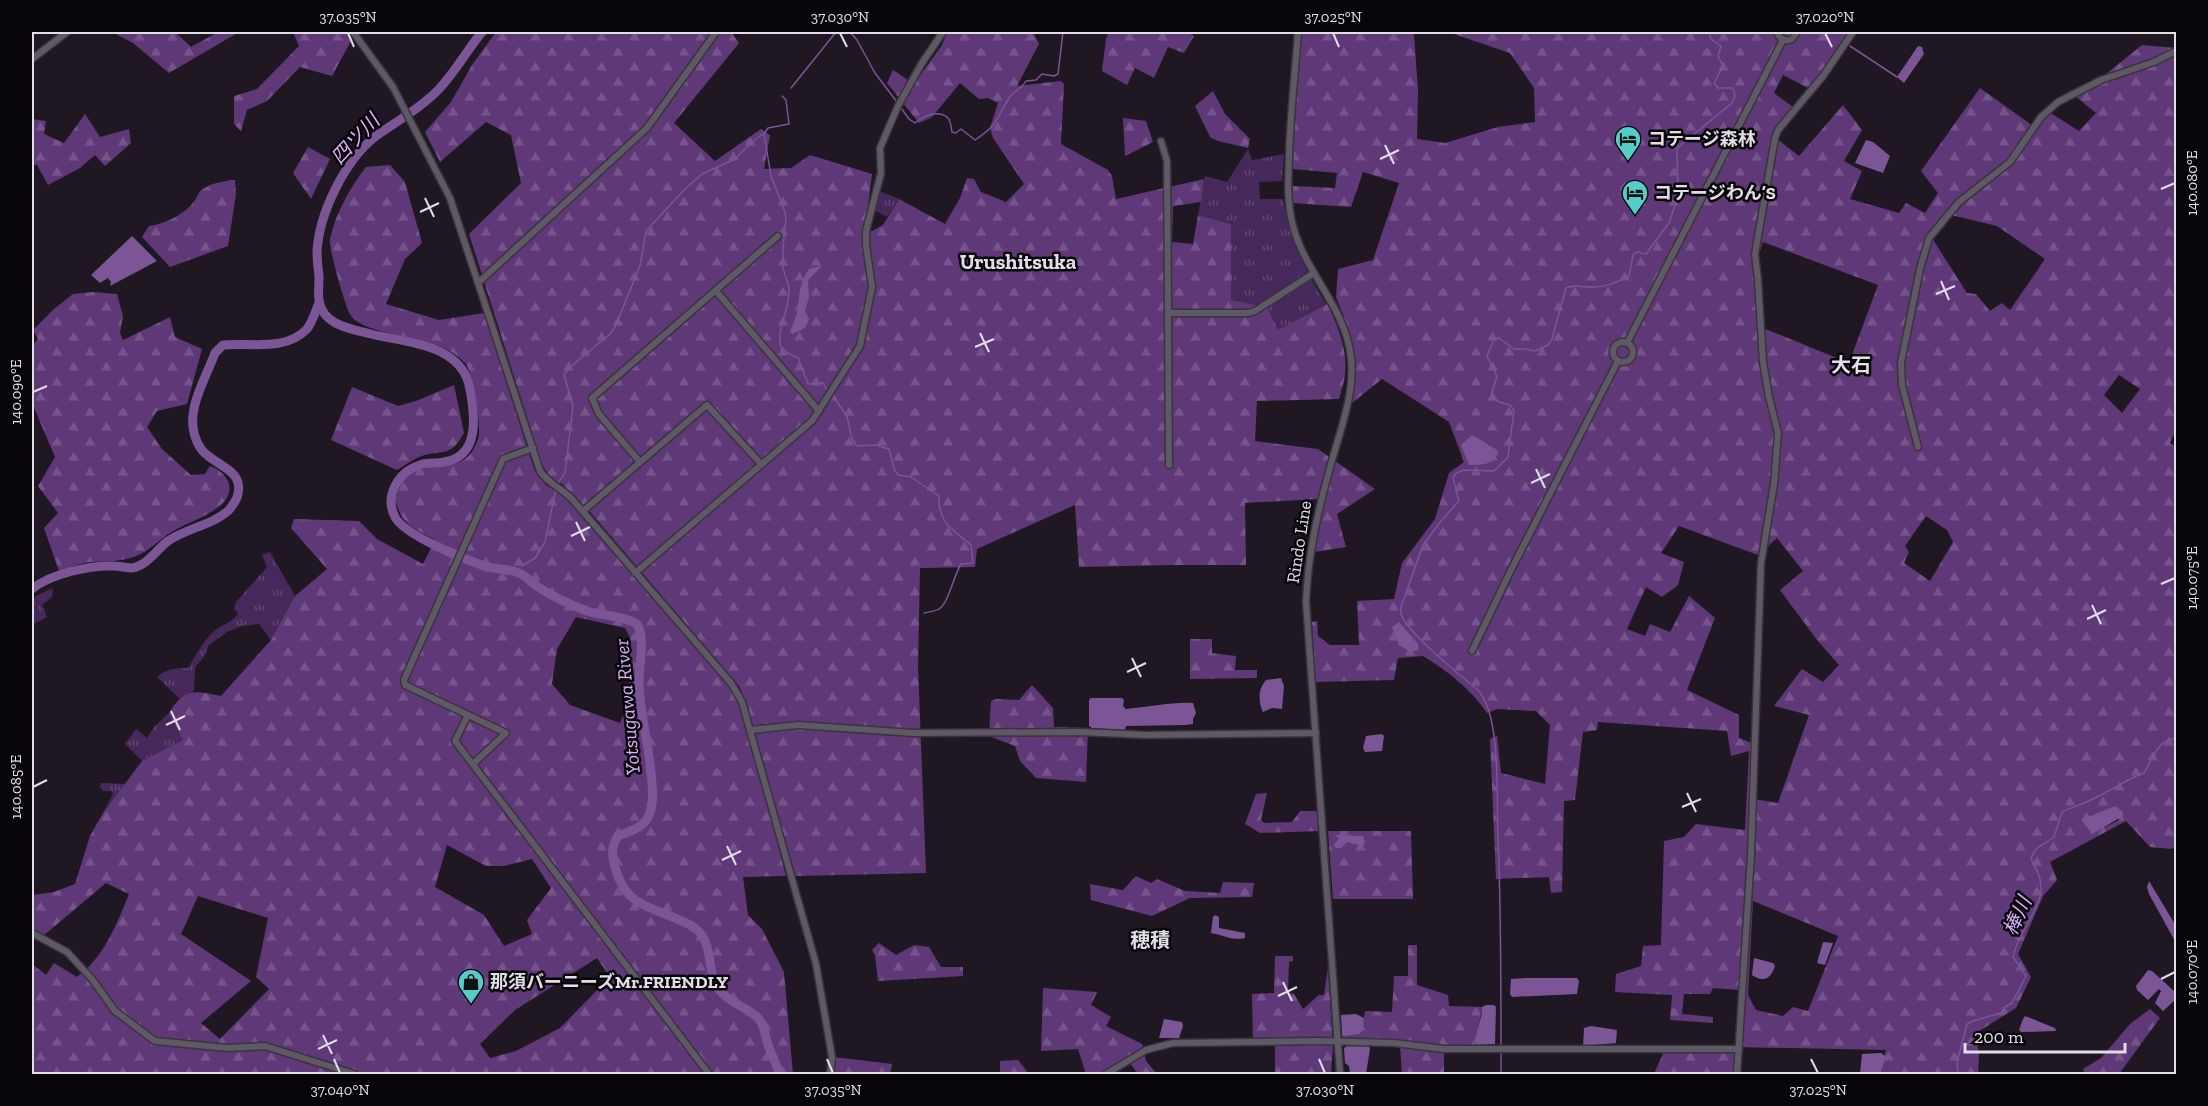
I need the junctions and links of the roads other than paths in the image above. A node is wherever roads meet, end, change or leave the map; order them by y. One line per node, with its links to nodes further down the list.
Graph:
1 (67, 32): 11 (street)
2 (353, 32): 15 (street)
3 (716, 32): 15 (street)
4 (943, 32): 20 (street)
5 (1298, 32): 14 (street, Rindo Line)
6 (1777, 32): 9 (street)
7 (1797, 32): 9 (street)
8 (1852, 32): 35 (street)
9 (1783, 40): 18 (street)
10 (2176, 51): 21 (street)
11 (32, 59)
12 (1161, 141): 17 (street)
13 (777, 236): 16 (street)
14 (1314, 273): 17 (street); 31 (street, Rindo Line)
15 (479, 282): 22 (street)
16 (716, 291): 20 (street); 23 (street)
17 (1169, 313): 25 (street)
18 (1627, 343): 19 (street); 19 (street)
19 (1618, 361): 28 (street)
20 (819, 411): 24 (street)
21 (1918, 447)
22 (533, 448): 26 (street); 29 (street)
23 (640, 462): 24 (street); 26 (street)
24 (761, 464): 27 (street)
25 (1169, 465)
26 (583, 511): 27 (street)
27 (635, 573): 30 (street)
28 (1472, 651)
29 (468, 715): 32 (street); 32 (street)
30 (751, 730): 31 (street); 38 (street)
31 (1317, 732): 34 (street, Rindo Line)
32 (472, 764): 37 (street)
33 (32, 933): 36 (street)
34 (1338, 1042): 35 (street); 39 (street); 40 (street, Rindo Line)
35 (1739, 1048): 41 (street)
36 (354, 1074)
37 (709, 1074)
38 (830, 1074)
39 (1106, 1074)
40 (1340, 1074)
41 (1737, 1074)

